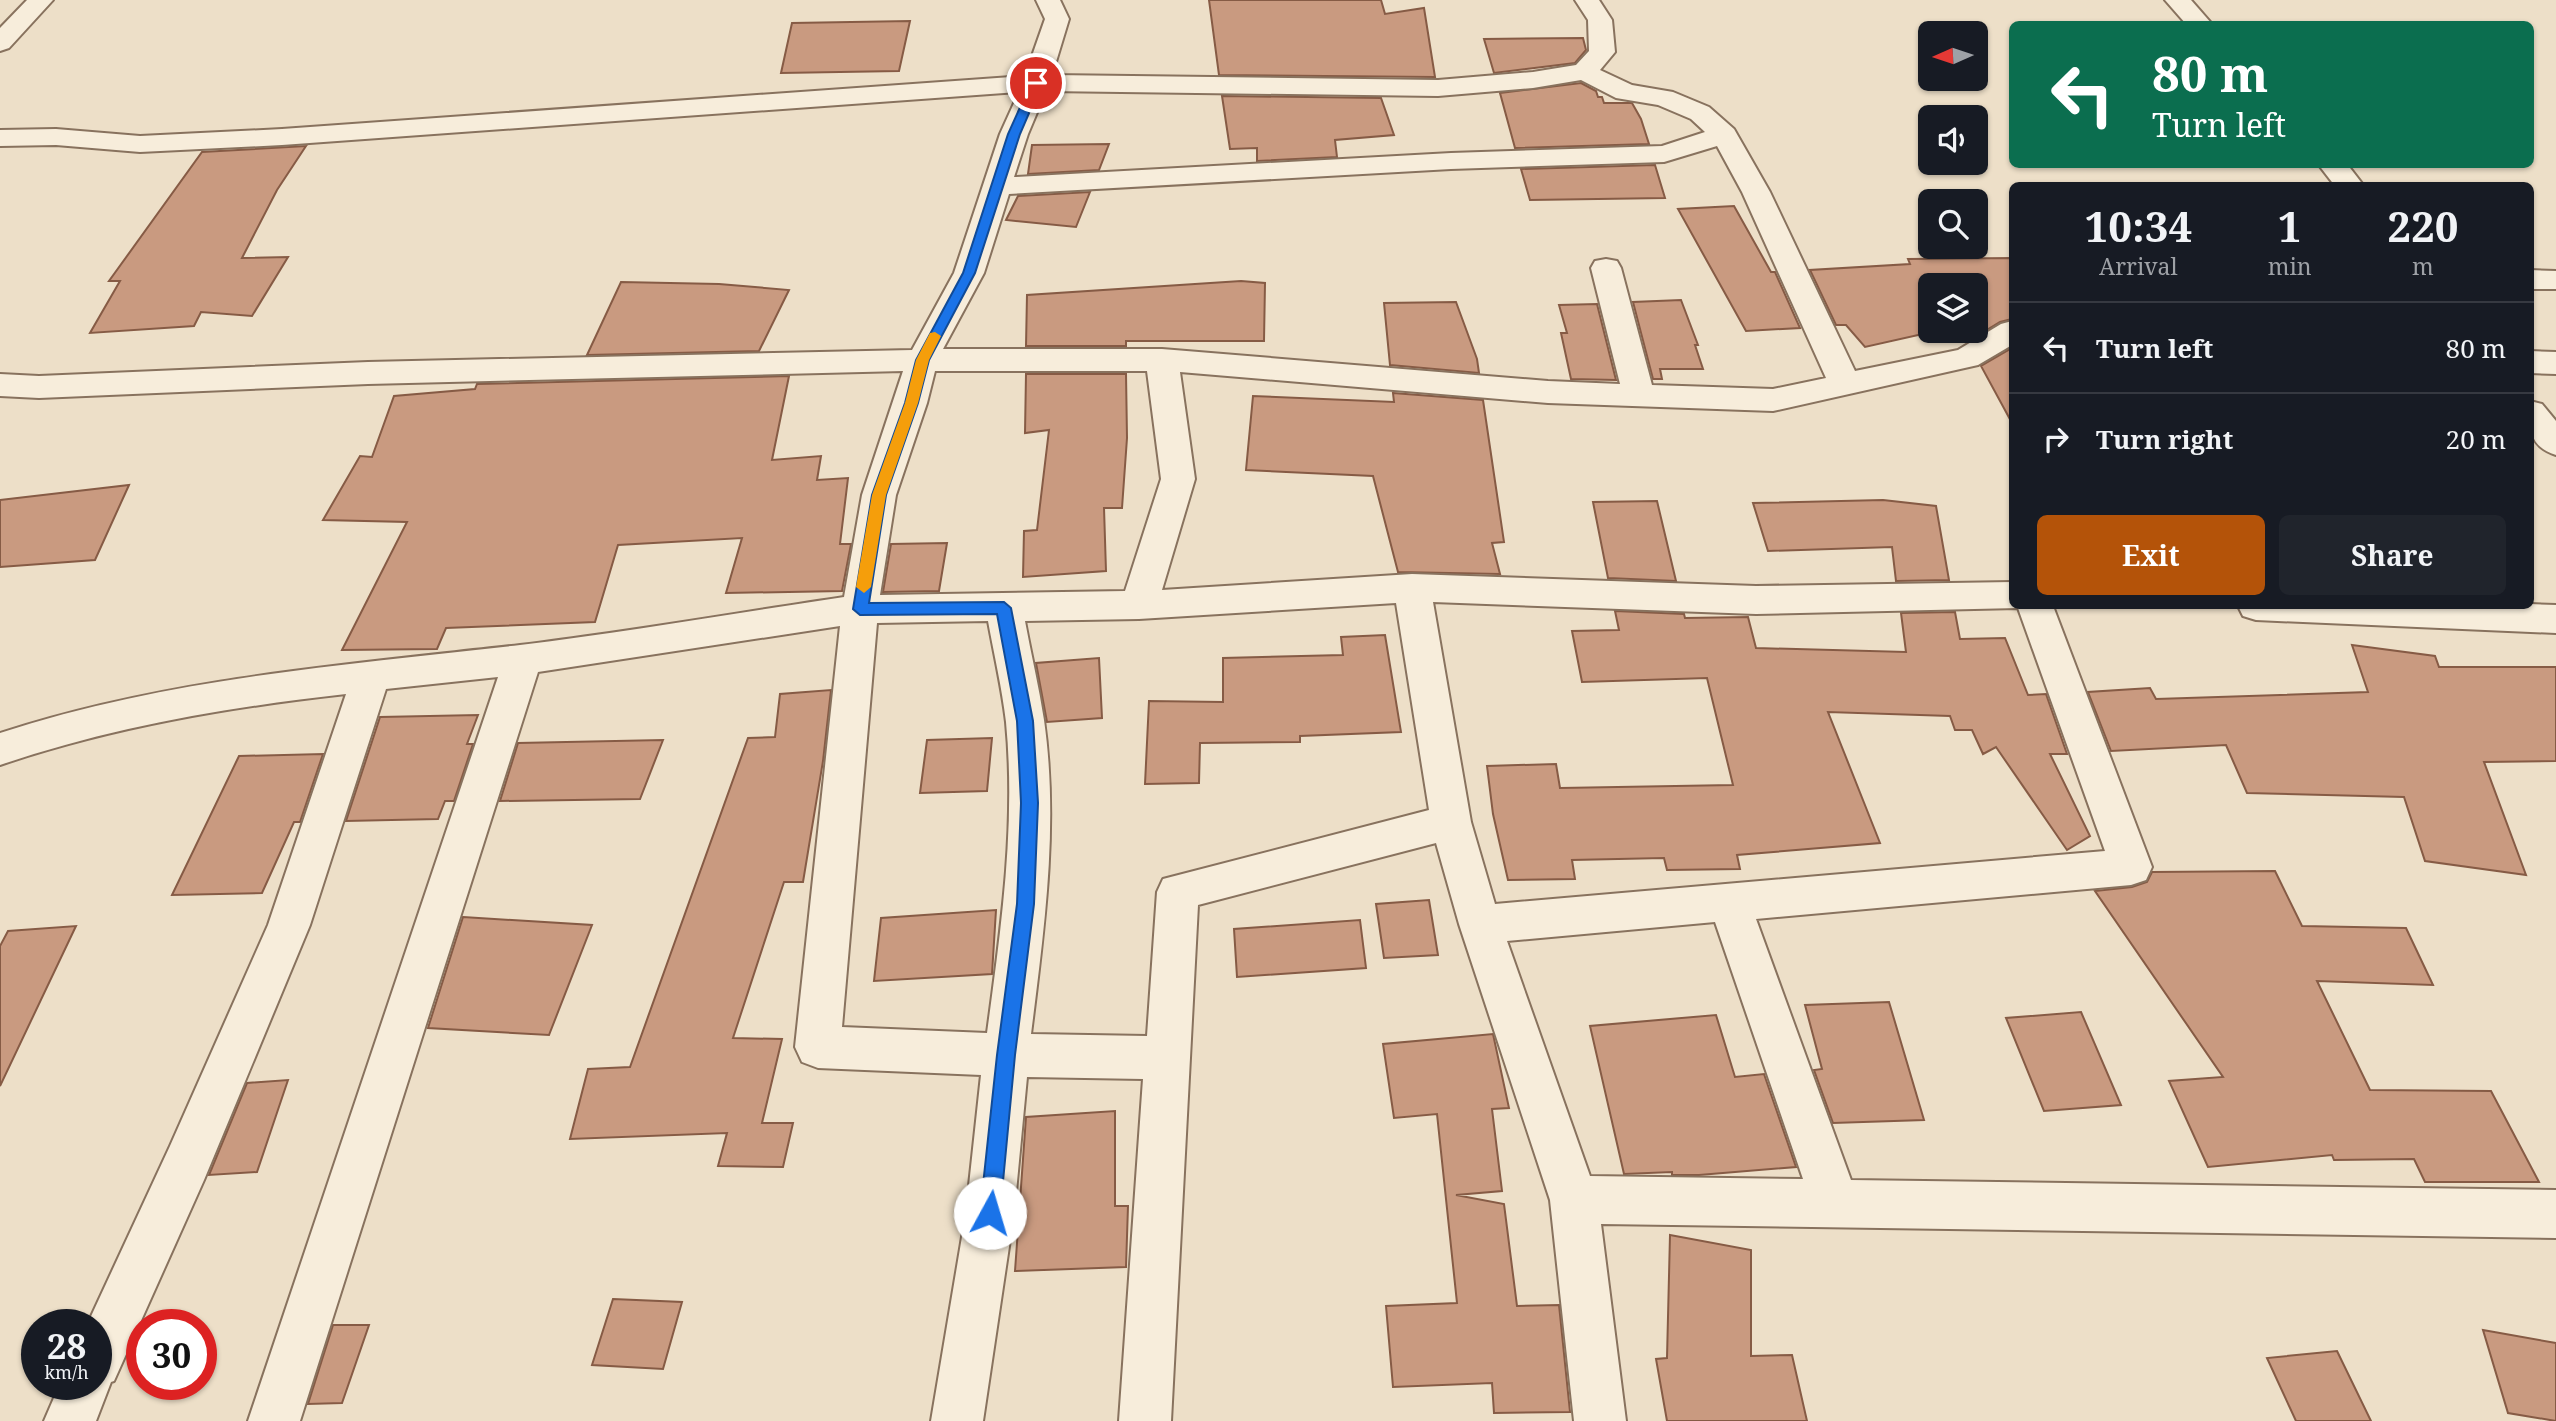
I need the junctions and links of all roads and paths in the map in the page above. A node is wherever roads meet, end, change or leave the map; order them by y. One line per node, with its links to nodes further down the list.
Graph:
1 (41, 0): 6 (street)
2 (1048, 0): 8 (street)
3 (1587, 0): 7 (street)
4 (2177, 0): 5 (street)
5 (2196, 21)
6 (0, 43)
7 (1584, 72): 8 (street); 9 (street)
8 (1036, 83): 10 (street); 13 (street)
9 (1724, 135): 13 (street); 23 (street)
10 (0, 138)
11 (2335, 168): 12 (street)
12 (2347, 182)
13 (999, 186): 18 (street)
14 (1606, 268): 24 (street)
15 (2534, 279): 16 (street)
16 (2556, 281)
17 (2009, 333): 23 (street)
18 (922, 360): 19 (street); 22 (street); 31 (street)
19 (1162, 360): 24 (street); 29 (street)
20 (2534, 362): 21 (street)
21 (2556, 363)
22 (0, 385)
23 (1846, 386): 24 (street)
24 (1639, 397)
25 (2534, 417): 26 (street)
26 (2556, 443)
27 (1412, 588): 28 (street); 29 (street); 38 (street)
28 (2009, 596)
29 (1139, 605): 30 (street)
30 (1004, 608): 31 (street); 41 (street)
31 (860, 609): 35 (street); 41 (street)
32 (2036, 609): 39 (street)
33 (2325, 609): 34 (street)
34 (2556, 619)
35 (523, 659): 36 (street); 49 (street)
36 (371, 676): 37 (street); 46 (street)
37 (0, 749)
38 (1451, 822): 40 (street); 42 (street)
39 (1729, 902): 40 (street); 44 (street)
40 (1480, 923): 43 (street)
41 (1006, 1055): 42 (street); 50 (street)
42 (1168, 1058): 51 (street)
43 (1574, 1200): 44 (street); 52 (street)
44 (1835, 1203): 45 (street)
45 (2556, 1214)
46 (112, 1328)
47 (79, 1400): 48 (street)
48 (70, 1421)
49 (274, 1421)
50 (957, 1421)
51 (1145, 1421)
52 (1600, 1421)

